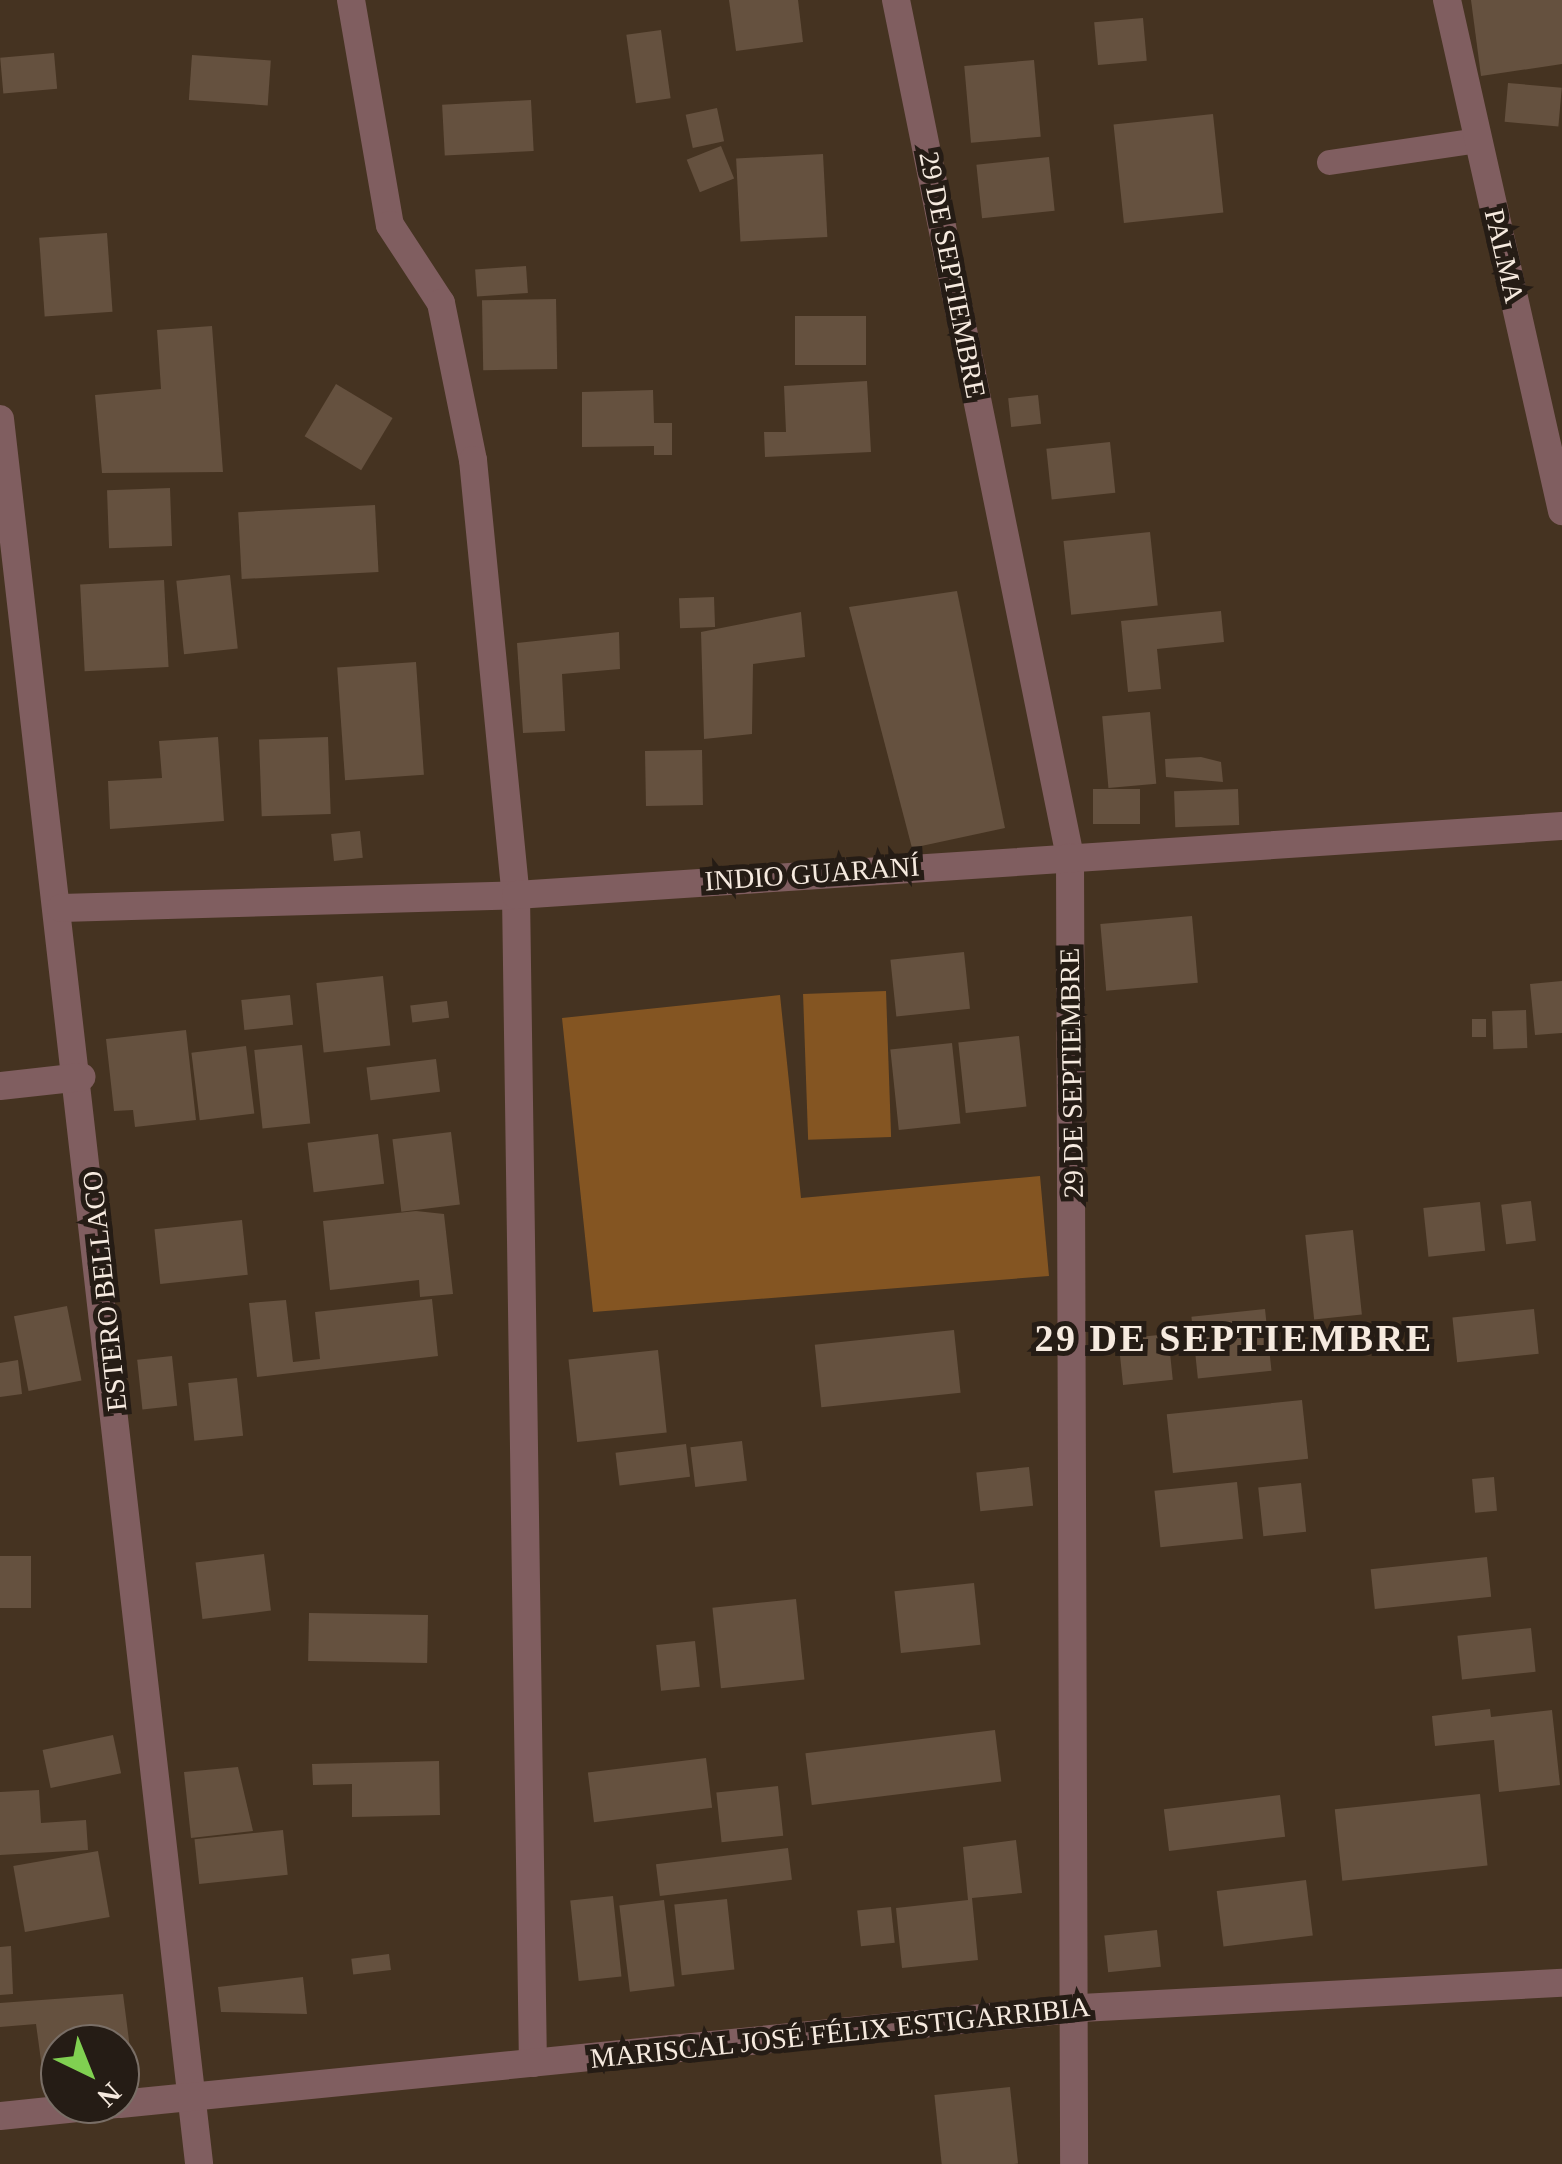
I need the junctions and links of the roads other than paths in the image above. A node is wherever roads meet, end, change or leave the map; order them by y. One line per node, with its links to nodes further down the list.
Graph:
1 (351, 0): 10 (street)
2 (896, 0): 9 (street, 29 DE SEPTIEMBRE)
3 (1447, 0): 4 (street, PALMA)
4 (1478, 140): 5 (lane); 7 (street, PALMA)
5 (1329, 162)
6 (0, 419): 11 (street, ESTERO BELLACO)
7 (1562, 511)
8 (1562, 826): 9 (street, INDIO GUARANÍ)
9 (1070, 856): 10 (street, INDIO GUARANÍ); 15 (street, 29 DE SEPTIEMBRE)
10 (516, 894): 11 (street, INDIO GUARANÍ); 16 (street)
11 (62, 908): 12 (street, ESTERO BELLACO)
12 (82, 1076): 13 (street); 17 (street, ESTERO BELLACO)
13 (0, 1086)
14 (1562, 1983): 15 (street, MARISCAL JOSÉ FÉLIX ESTIGARRIBIA)
15 (1081, 2008): 16 (street, MARISCAL JOSÉ FÉLIX ESTIGARRIBIA); 22 (street, 29 DE SEPTIEMBRE)
16 (532, 2063): 17 (street, MARISCAL JOSÉ FÉLIX ESTIGARRIBIA)
17 (192, 2096): 18 (street, MARISCAL JOSÉ FÉLIX ESTIGARRIBIA); 21 (street, ESTERO BELLACO)
18 (140, 2102)
19 (40, 2112): 20 (street, MARISCAL JOSÉ FÉLIX ESTIGARRIBIA)
20 (0, 2116)
21 (199, 2164)
22 (1074, 2164)

